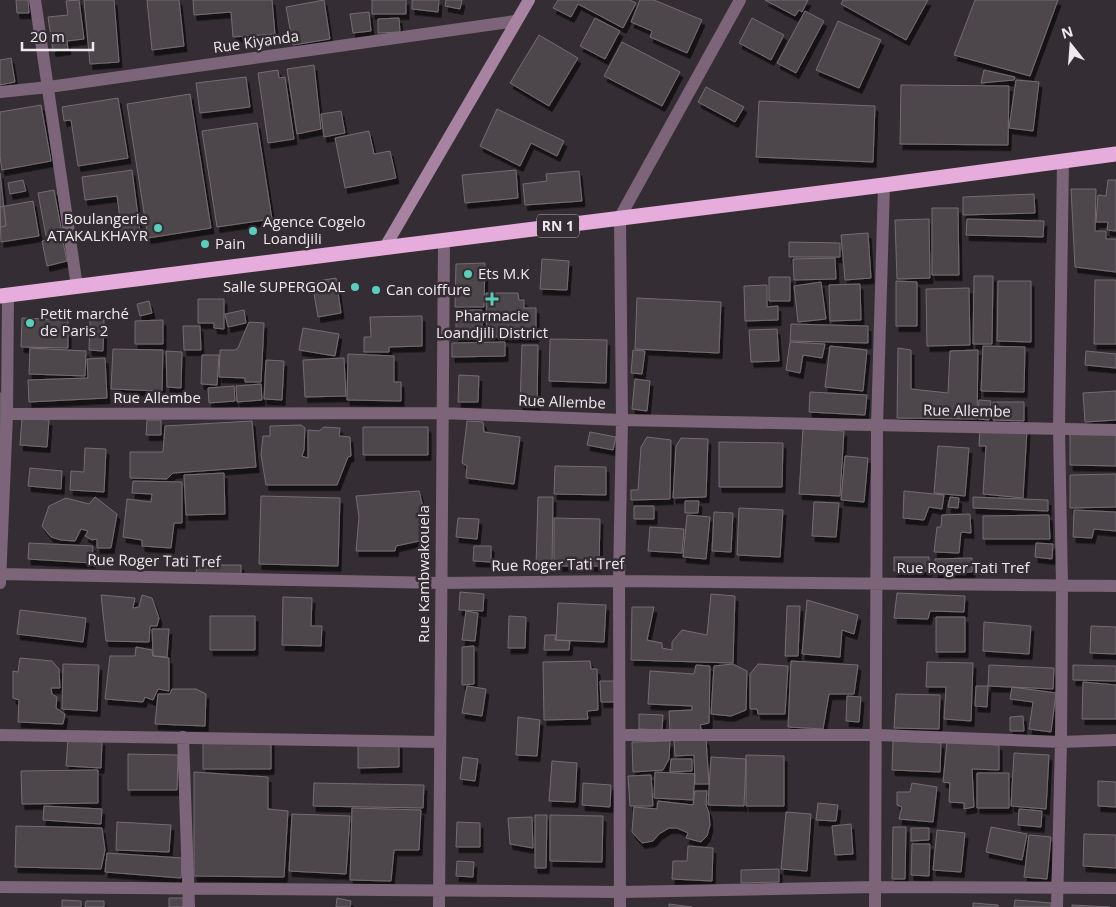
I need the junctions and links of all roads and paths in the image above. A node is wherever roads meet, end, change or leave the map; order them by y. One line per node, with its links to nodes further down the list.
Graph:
1 (35, 0): 5 (street)
2 (528, 0): 4 (street)
3 (740, 0): 10 (street)
4 (516, 21): 5 (street, Rue Kiyanda); 12 (street)
5 (48, 87): 6 (street, Rue Kiyanda); 13 (street)
6 (0, 92)
7 (1116, 154): 8 (highway, RN 1)
8 (1063, 161): 9 (highway, RN 1); 19 (street)
9 (884, 185): 10 (highway, RN 1); 18 (street)
10 (620, 217): 11 (highway, RN 1); 17 (street)
11 (444, 242): 12 (highway, RN 1); 15 (street, Rue Kambwakouela)
12 (385, 247): 13 (highway, RN 1)
13 (77, 287): 14 (highway, RN 1)
14 (4, 296): 16 (street)
15 (441, 413): 16 (street, Rue Allembe); 17 (street, Rue Allembe); 23 (street, Rue Kambwakouela)
16 (7, 414): 21 (street)
17 (622, 420): 18 (street, Rue Allembe); 22 (street)
18 (877, 426): 19 (street, Rue Allembe); 24 (street)
19 (1059, 428): 20 (street, Rue Allembe); 25 (street)
20 (1116, 430)
21 (0, 579): 23 (street, Rue Roger Tati Tref)
22 (618, 581): 23 (street, Rue Roger Tati Tref); 24 (street, Rue Roger Tati Tref); 28 (street)
23 (440, 583): 32 (street, Rue Kambwakouela)
24 (878, 584): 25 (street, Rue Roger Tati Tref); 29 (street)
25 (1062, 585): 26 (street, Rue Roger Tati Tref); 33 (street)
26 (1116, 586)
27 (0, 735): 30 (street)
28 (621, 735): 29 (street); 40 (street)
29 (877, 735): 33 (street); 35 (street)
30 (183, 737): 32 (street); 36 (street)
31 (1116, 740): 33 (street)
32 (440, 742): 39 (street, Rue Kambwakouela)
33 (1061, 742): 38 (street)
34 (0, 887): 36 (street)
35 (875, 887): 38 (street); 40 (street); 44 (street)
36 (189, 888): 39 (street); 41 (street)
37 (1116, 888): 38 (street)
38 (1057, 889): 45 (street)
39 (439, 892): 40 (street); 42 (street, Rue Kambwakouela)
40 (621, 892): 43 (street)
41 (189, 907)
42 (439, 907)
43 (620, 907)
44 (875, 907)
45 (1056, 907)

